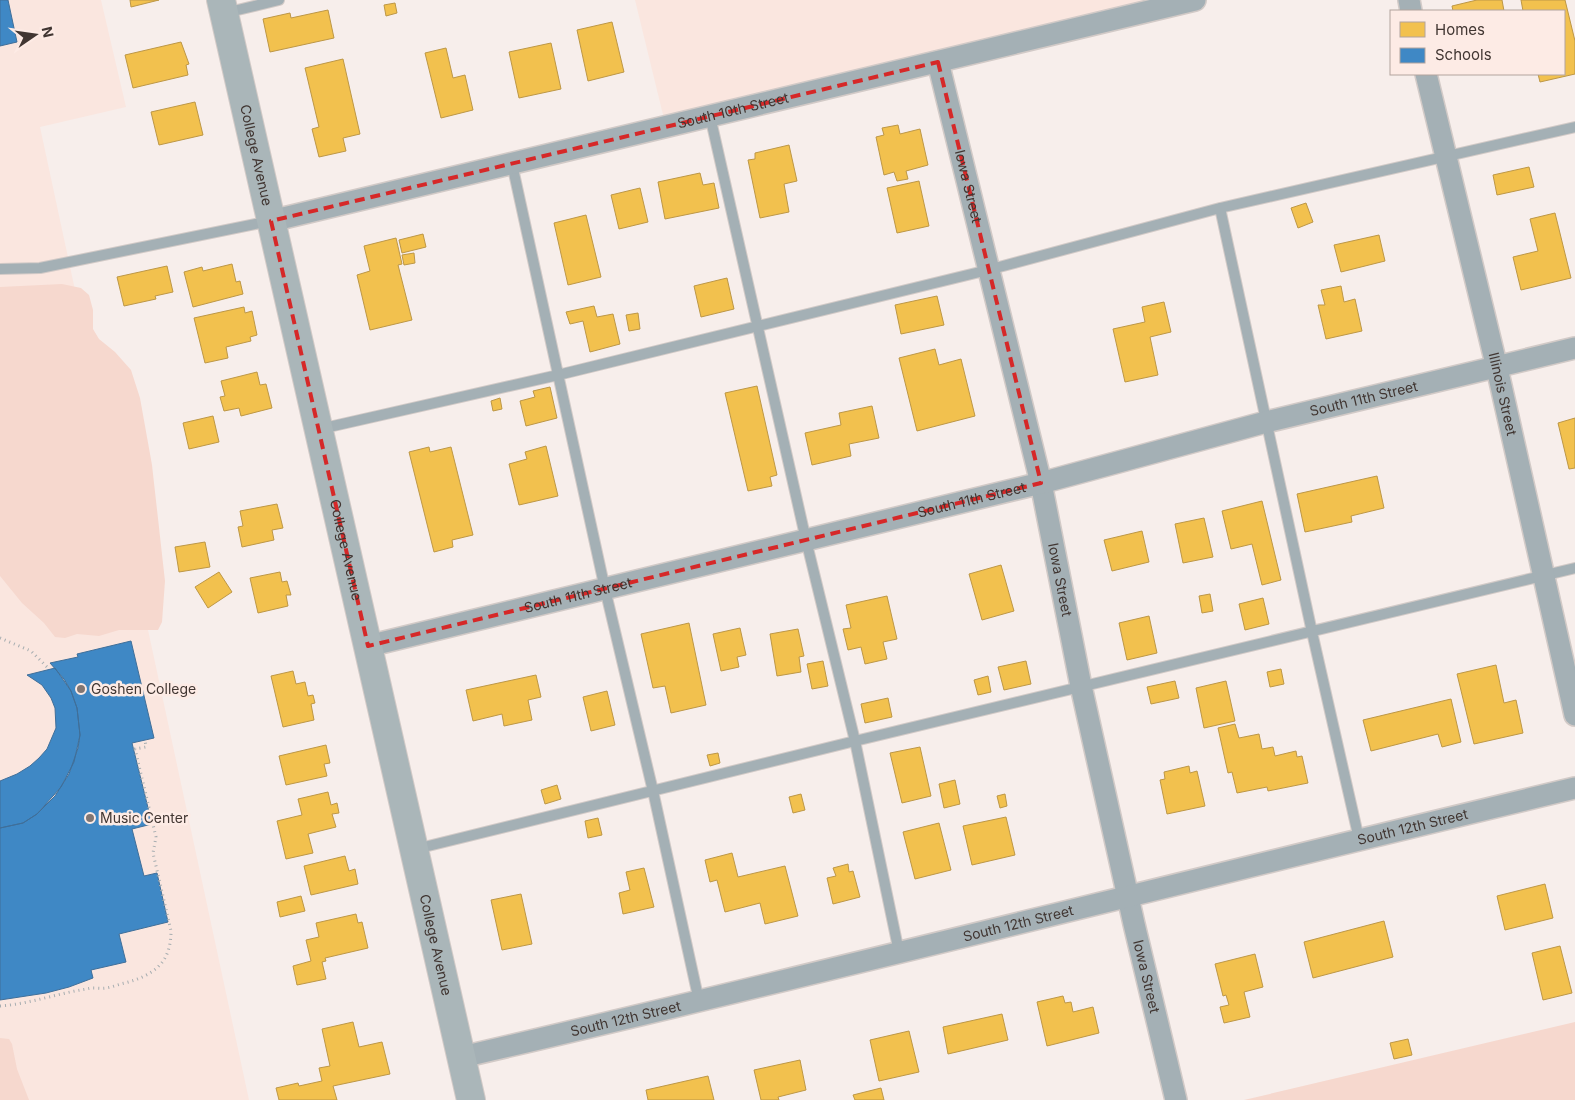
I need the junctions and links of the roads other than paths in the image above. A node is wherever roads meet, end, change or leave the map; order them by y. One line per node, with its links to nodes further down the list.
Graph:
1 (279, 0): 3 (lane)
2 (1195, 0): 4 (street, South 10th Street)
3 (222, 7): 11 (main road, College Avenue)
4 (938, 62): 6 (street, South 10th Street); 13 (street, Iowa Street)
5 (1426, 75): 8 (street, Illinois Street)
6 (710, 116): 9 (street, South 10th Street); 14 (lane)
7 (1575, 127): 8 (lane)
8 (1446, 156): 10 (lane); 16 (street, Illinois Street)
9 (512, 164): 11 (street, South 10th Street); 17 (lane)
10 (1220, 208): 13 (lane); 18 (lane)
11 (271, 221): 12 (lane); 19 (main road, College Avenue)
12 (0, 269)
13 (988, 270): 14 (lane); 20 (street, Iowa Street)
14 (759, 326): 17 (lane); 21 (lane)
15 (1575, 348): 16 (street, South 11th Street)
16 (1497, 368): 18 (street, South 11th Street); 23 (street, Illinois Street)
17 (558, 375): 19 (lane); 24 (lane)
18 (1266, 422): 20 (street, South 11th Street); 25 (lane)
19 (319, 430): 26 (main road, College Avenue)
20 (1041, 483): 21 (street, South 11th Street); 27 (street, Iowa Street)
21 (806, 540): 24 (street, South 11th Street); 29 (lane)
22 (1575, 568): 23 (lane)
23 (1543, 576): 25 (lane); 28 (street, Illinois Street)
24 (605, 589): 26 (street, South 11th Street); 31 (lane)
25 (1312, 632): 27 (lane); 32 (lane)
26 (368, 646): 33 (main road, College Avenue)
27 (1082, 686): 29 (lane); 34 (street, Iowa Street)
28 (1575, 715)
29 (855, 740): 31 (lane); 35 (lane)
30 (1575, 788): 32 (street, South 12th Street)
31 (653, 791): 33 (lane); 36 (lane)
32 (1360, 840): 34 (street, South 12th Street)
33 (414, 849): 37 (main road, College Avenue)
34 (1128, 896): 35 (street, South 12th Street); 39 (street, Iowa Street)
35 (899, 952): 36 (street, South 12th Street)
36 (699, 1001): 37 (street, South 12th Street)
37 (462, 1057): 38 (main road, College Avenue)
38 (472, 1100)
39 (1176, 1100)

